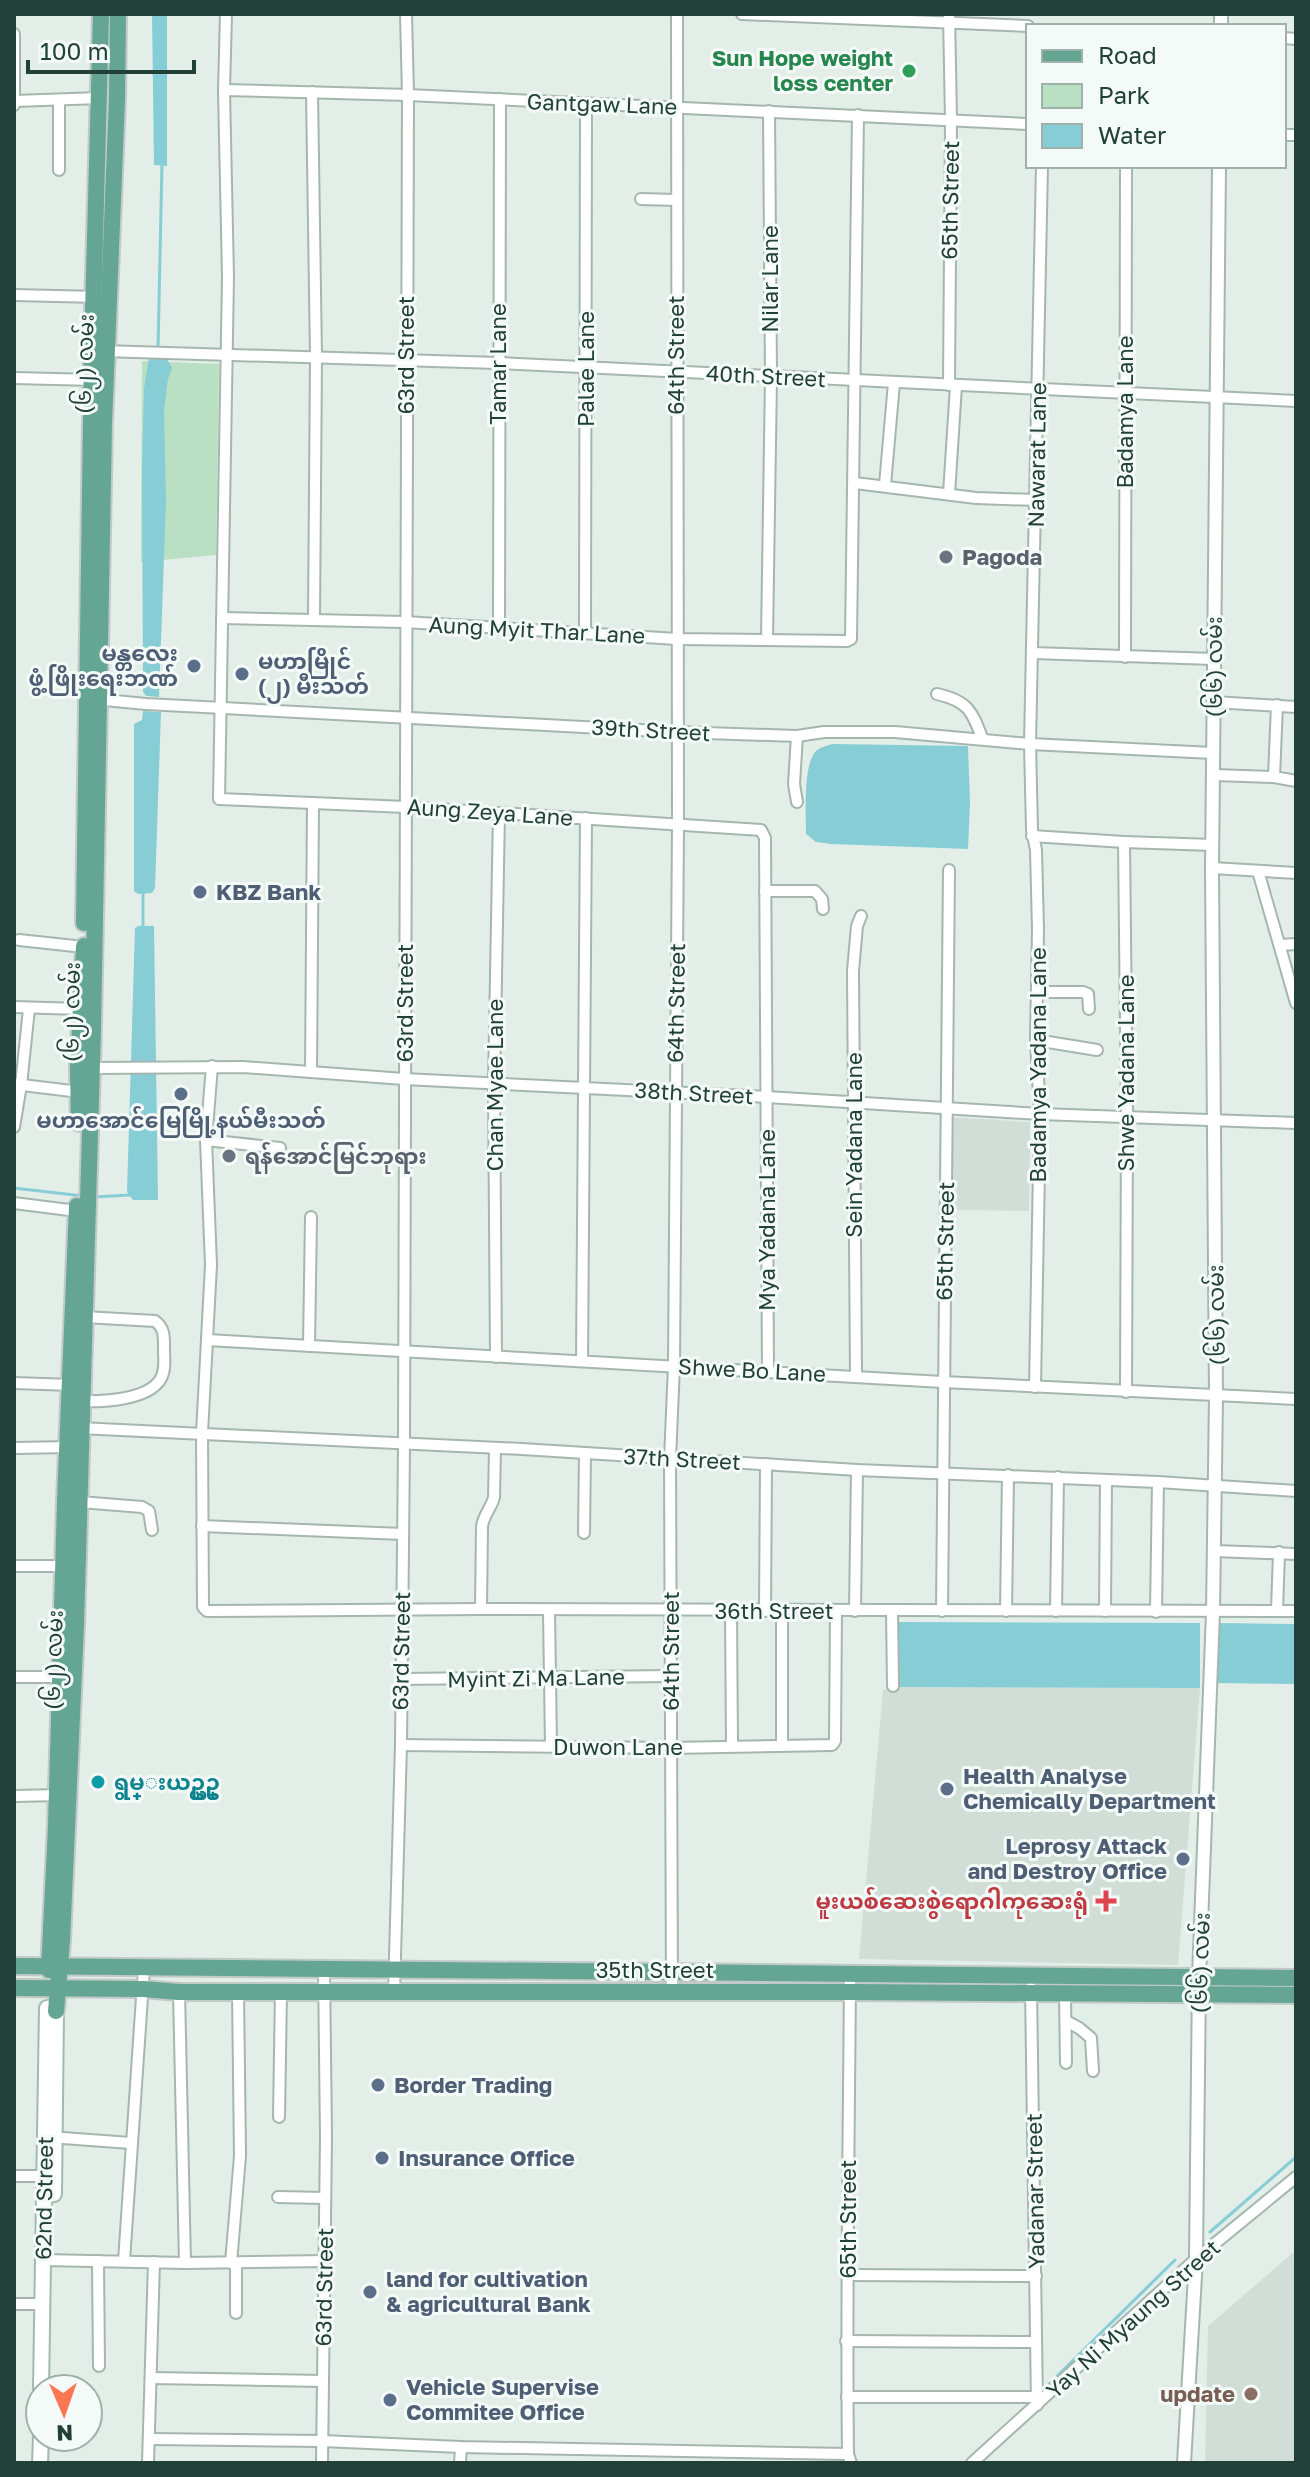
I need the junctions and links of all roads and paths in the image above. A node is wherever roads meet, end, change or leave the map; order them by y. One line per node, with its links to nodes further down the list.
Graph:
1 (101, 14): 14 (main road, (၆၂) လမ်း)
2 (118, 14): 31 (main road, (၆၂) လမ်း)
3 (226, 14): 11 (street)
4 (406, 14): 13 (street, 63rd Street)
5 (677, 14): 19 (street, 64th Street)
6 (742, 14): 7 (street)
7 (949, 18): 8 (street); 22 (street, 65th Street)
8 (1026, 26)
9 (14, 34): 10 (street)
10 (15, 80): 17 (street)
11 (224, 90): 12 (street, Gantgaw Lane); 33 (street)
12 (312, 92): 13 (street, Gantgaw Lane); 34 (street)
13 (408, 95): 15 (street, Gantgaw Lane); 35 (street, 63rd Street)
14 (100, 98): 16 (street); 31 (main road, (၆၂) လမ်း)
15 (500, 99): 18 (street, Gantgaw Lane); 36 (street, Tamar Lane)
16 (59, 100): 17 (street); 27 (street)
17 (15, 102)
18 (586, 105): 19 (street, Gantgaw Lane); 37 (street, Palae Lane)
19 (677, 106): 20 (street, Gantgaw Lane); 29 (street, 64th Street)
20 (769, 111): 21 (street, Gantgaw Lane); 39 (street, Nilar Lane)
21 (858, 115): 22 (street, Gantgaw Lane); 42 (street)
22 (951, 120): 23 (street, Gantgaw Lane); 44 (street, 65th Street)
23 (1026, 124)
24 (1042, 168): 45 (street, Nawarat Lane)
25 (1126, 168): 46 (street, Badamya Lane)
26 (1219, 168): 47 (street, (၆၆) လမ်း)
27 (59, 170)
28 (641, 199): 29 (street)
29 (677, 200): 38 (street, 64th Street)
30 (14, 295): 31 (street)
31 (101, 297): 32 (main road, (၆၂) လမ်း)
32 (99, 351): 33 (street, 40th Street); 41 (main road, (၆၂) လမ်း)
33 (227, 355): 34 (street, 40th Street); 53 (street)
34 (316, 357): 35 (street, 40th Street); 54 (street)
35 (406, 359): 36 (street, 40th Street); 55 (street, 63rd Street)
36 (498, 363): 37 (street, 40th Street); 56 (street, Tamar Lane)
37 (586, 367): 38 (street, 40th Street); 57 (street, Palae Lane)
38 (676, 372): 39 (street, 40th Street); 58 (street, 64th Street)
39 (771, 377): 42 (street, 40th Street); 59 (street, Nilar Lane)
40 (14, 378): 41 (street)
41 (98, 380): 64 (main road, (၆၂) လမ်း)
42 (856, 381): 43 (street, 40th Street); 49 (street)
43 (894, 383): 44 (street, 40th Street); 50 (street)
44 (952, 386): 45 (street, 40th Street); 51 (street, 65th Street)
45 (1038, 390): 46 (street, 40th Street); 52 (street, Nawarat Lane)
46 (1125, 394): 47 (street, 40th Street); 61 (street, Badamya Lane)
47 (1216, 397): 48 (street, 40th Street); 62 (street, (၆၆) လမ်း)
48 (1296, 401)
49 (855, 483): 50 (street); 59 (street, Aung Myit Thar Lane)
50 (885, 485): 51 (street)
51 (949, 494): 52 (street)
52 (1036, 500): 60 (street, Nawarat Lane)
53 (222, 618): 54 (street, Aung Myit Thar Lane); 67 (street)
54 (314, 619): 55 (street, Aung Myit Thar Lane)
55 (405, 622): 56 (street, Aung Myit Thar Lane); 69 (street, 63rd Street)
56 (499, 629): 57 (street, Aung Myit Thar Lane)
57 (585, 633): 58 (street, Aung Myit Thar Lane)
58 (677, 639): 59 (street, Aung Myit Thar Lane); 70 (street, 64th Street)
59 (767, 639)
60 (1033, 653): 61 (street); 73 (street, Nawarat Lane)
61 (1125, 657): 62 (street)
62 (1214, 659): 65 (street, (၆၆) လမ်း)
63 (937, 694): 72 (street)
64 (94, 699): 67 (street, 39th Street); 98 (main road, (၆၂) လမ်း); 109 (main road, (၆၂) လမ်း)
65 (1213, 702): 66 (street); 74 (street, (၆၆) လမ်း)
66 (1277, 705): 68 (street); 76 (street)
67 (221, 706): 69 (street, 39th Street); 79 (street, Aung Zeya Lane)
68 (1296, 707)
69 (405, 718): 70 (street, 39th Street); 80 (street, 63rd Street)
70 (677, 732): 71 (street, 39th Street); 83 (street, 64th Street)
71 (797, 736): 72 (street, 39th Street); 78 (street)
72 (982, 738): 73 (street, 39th Street)
73 (1030, 744): 74 (street, 39th Street); 85 (street, Badamya Yadana Lane)
74 (1213, 753): 75 (street, (၆၆) လမ်း)
75 (1214, 775): 76 (street); 87 (street, (၆၆) လမ်း)
76 (1274, 777): 77 (street)
77 (1296, 781)
78 (797, 802)
79 (313, 804): 80 (street, Aung Zeya Lane); 110 (street)
80 (406, 807): 81 (street, Aung Zeya Lane); 111 (street, 63rd Street)
81 (499, 813): 82 (street, Aung Zeya Lane); 113 (street, Chan Myae Lane)
82 (586, 818): 83 (street, Aung Zeya Lane); 114 (street)
83 (678, 824): 84 (street, Aung Zeya Lane); 116 (street, 64th Street)
84 (761, 830): 92 (street, Mya Yadana Lane)
85 (1032, 836): 86 (street); 100 (street, Badamya Yadana Lane)
86 (1124, 842): 87 (street); 121 (street, Shwe Yadana Lane)
87 (1213, 845): 88 (street, (၆၆) လမ်း)
88 (1212, 868): 90 (street); 122 (street, (၆၆) လမ်း)
89 (949, 870): 119 (street, 65th Street)
90 (1258, 871): 91 (street); 97 (street)
91 (1296, 873)
92 (765, 891): 93 (street); 117 (street, Mya Yadana Lane)
93 (823, 909)
94 (861, 916): 118 (street, Sein Yadana Lane)
95 (19, 940): 98 (street)
96 (1296, 944): 97 (street)
97 (1280, 945): 99 (street)
98 (84, 947): 104 (main road, (၆၂) လမ်း)
99 (1294, 986): 101 (street)
100 (1037, 992): 105 (street); 106 (street, Badamya Yadana Lane)
101 (1296, 1003)
102 (14, 1007): 103 (street)
103 (29, 1009): 104 (street); 112 (street)
104 (81, 1009): 115 (main road, (၆၂) လမ်း)
105 (1089, 1009)
106 (1036, 1040): 107 (street); 120 (street, Badamya Yadana Lane)
107 (1097, 1050)
108 (212, 1066): 109 (street, 38th Street); 110 (street, 38th Street); 125 (street)
109 (91, 1068): 115 (main road, (၆၂) လမ်း)
110 (311, 1072): 111 (street, 38th Street)
111 (404, 1079): 113 (street, 38th Street); 133 (street, 63rd Street)
112 (18, 1084): 115 (street); 124 (street)
113 (494, 1084): 114 (street, 38th Street); 134 (street, Chan Myae Lane)
114 (585, 1087): 116 (street, 38th Street); 135 (street)
115 (85, 1092): 127 (main road, (၆၂) လမ်း)
116 (675, 1093): 117 (street, 38th Street); 136 (street, 64th Street)
117 (767, 1097): 118 (street, 38th Street); 137 (street, Mya Yadana Lane)
118 (853, 1104): 119 (street, 38th Street); 138 (street, Sein Yadana Lane)
119 (946, 1108): 120 (street, 38th Street); 139 (street, 65th Street)
120 (1040, 1114): 121 (street, 38th Street); 141 (street, Badamya Yadana Lane)
121 (1127, 1118): 122 (street, 38th Street); 142 (street, Shwe Yadana Lane)
122 (1214, 1121): 123 (street, 38th Street); 144 (street, (၆၆) လမ်း)
123 (1296, 1123)
124 (14, 1127)
125 (206, 1140): 126 (street); 131 (street)
126 (280, 1148)
127 (81, 1200): 128 (street); 130 (main road, (၆၂) လမ်း); 143 (main road, (၆၂) လမ်း)
128 (14, 1203)
129 (311, 1217): 132 (street)
130 (84, 1317): 143 (main road, (၆၂) လမ်း); 143 (street)
131 (207, 1340): 132 (street, Shwe Bo Lane); 147 (street)
132 (309, 1346): 133 (street, Shwe Bo Lane)
133 (404, 1351): 134 (street, Shwe Bo Lane); 148 (street, 63rd Street)
134 (496, 1357): 135 (street, Shwe Bo Lane)
135 (582, 1361): 136 (street, Shwe Bo Lane)
136 (674, 1366): 137 (street, Shwe Bo Lane); 153 (street, 64th Street)
137 (768, 1371): 138 (street, Shwe Bo Lane)
138 (856, 1376): 139 (street, Shwe Bo Lane)
139 (943, 1382): 141 (street, Shwe Bo Lane); 156 (street, 65th Street)
140 (14, 1383): 143 (street)
141 (1035, 1387): 142 (street, Shwe Bo Lane)
142 (1126, 1392): 144 (street, Shwe Bo Lane)
143 (76, 1393): 146 (main road, (၆၂) လမ်း)
144 (1216, 1397): 145 (street, Shwe Bo Lane); 161 (street, (၆၆) လမ်း)
145 (1296, 1399)
146 (75, 1427): 147 (street, 37th Street); 149 (main road, (၆၂) လမ်း)
147 (202, 1433): 148 (street, 37th Street); 164 (street)
148 (404, 1445): 151 (street, 37th Street); 167 (street, 63rd Street)
149 (75, 1447): 150 (street); 163 (main road, (၆၂) လမ်း); 172 (main road, (၆၂) လမ်း)
150 (14, 1448)
151 (495, 1449): 152 (street, 37th Street); 173 (street)
152 (585, 1453): 153 (street, 37th Street); 166 (street)
153 (670, 1459): 154 (street, 37th Street); 175 (street, 64th Street)
154 (766, 1464): 155 (street, 37th Street); 178 (street)
155 (857, 1470): 156 (street, 37th Street); 181 (street)
156 (945, 1472): 157 (street, 37th Street); 183 (street, 65th Street)
157 (1008, 1475): 158 (street, 37th Street); 184 (street)
158 (1058, 1477): 159 (street, 37th Street); 185 (street)
159 (1106, 1480): 160 (street, 37th Street); 186 (street)
160 (1158, 1482): 161 (street, 37th Street); 189 (street)
161 (1215, 1485): 162 (street, 37th Street); 168 (street, (၆၆) လမ်း)
162 (1296, 1491)
163 (80, 1502): 165 (street); 172 (main road, (၆၂) လမ်း)
164 (202, 1526): 167 (street); 174 (street, 36th Street)
165 (152, 1530)
166 (584, 1533)
167 (403, 1534): 174 (street, 63rd Street)
168 (1214, 1551): 169 (street); 190 (street, (၆၆) လမ်း)
169 (1279, 1552): 170 (street); 187 (street)
170 (1296, 1554)
171 (14, 1566): 172 (street)
172 (70, 1566): 193 (main road, (၆၂) လမ်း)
173 (481, 1609): 174 (street, 36th Street); 176 (street, 36th Street)
174 (402, 1610): 194 (street, 63rd Street)
175 (672, 1610): 176 (street, 36th Street); 177 (street, 36th Street); 191 (street, 64th Street)
176 (549, 1611): 195 (street)
177 (731, 1611): 178 (street, 36th Street); 198 (street)
178 (765, 1611): 179 (street, 36th Street)
179 (782, 1611): 180 (street, 36th Street); 199 (street)
180 (836, 1611): 181 (street, 36th Street); 199 (street, Duwon Lane)
181 (855, 1611): 182 (street, 36th Street)
182 (892, 1611): 183 (street, 36th Street); 196 (street)
183 (942, 1611): 184 (street, 36th Street)
184 (1006, 1611): 185 (street, 36th Street)
185 (1056, 1611): 186 (street, 36th Street)
186 (1105, 1611): 189 (street, 36th Street)
187 (1277, 1611): 188 (street, 36th Street); 190 (street, 36th Street)
188 (1296, 1611)
189 (1156, 1612): 190 (street, 36th Street)
190 (1213, 1612): 212 (street, (၆၆) လမ်း)
191 (672, 1676): 195 (street, Myint Zi Ma Lane); 201 (street, 64th Street)
192 (14, 1677): 193 (street)
193 (67, 1677): 202 (main road, (၆၂) လမ်း)
194 (401, 1679): 195 (street, Myint Zi Ma Lane); 197 (street, 63rd Street)
195 (550, 1679): 200 (street)
196 (893, 1686)
197 (401, 1745): 200 (street, Duwon Lane); 208 (street, 63rd Street)
198 (732, 1745): 199 (street, Duwon Lane); 201 (street, Duwon Lane)
199 (782, 1745)
200 (551, 1746): 201 (street, Duwon Lane)
201 (671, 1748): 209 (street, 64th Street)
202 (63, 1795): 203 (street); 205 (main road, (၆၂) လမ်း)
203 (14, 1796)
204 (14, 1966): 205 (main road, 35th Street)
205 (55, 1966): 206 (main road, 35th Street); 215 (main road, (၆၂) လမ်း)
206 (144, 1968): 207 (main road, 35th Street); 216 (street)
207 (324, 1968): 208 (main road, 35th Street); 219 (street, 63rd Street)
208 (395, 1970): 209 (main road, 35th Street); 221 (street, 63rd Street)
209 (672, 1972): 210 (main road, 35th Street); 222 (street, 64th Street)
210 (850, 1974): 211 (main road, 35th Street); 223 (street, 65th Street)
211 (1031, 1976): 212 (main road, 35th Street); 224 (street, Yadanar Street)
212 (1199, 1977): 213 (main road, 35th Street); 227 (street, (၆၆) လမ်း)
213 (1296, 1978)
214 (14, 1988): 215 (main road, 35th Street)
215 (53, 1989): 216 (main road, 35th Street); 228 (main road, (၆၂) လမ်း)
216 (143, 1989): 220 (main road, 35th Street); 234 (street)
217 (238, 1991): 218 (main road, 35th Street); 220 (main road, 35th Street); 247 (street)
218 (281, 1991): 219 (main road, 35th Street); 232 (street)
219 (324, 1991): 221 (main road, 35th Street); 239 (street, 63rd Street)
220 (179, 1992): 246 (street)
221 (394, 1992): 222 (main road, 35th Street)
222 (672, 1992): 223 (main road, 35th Street)
223 (850, 1992): 224 (main road, 35th Street); 248 (street, 65th Street)
224 (1031, 1993): 225 (main road, 35th Street); 249 (street, Yadanar Street)
225 (1065, 1994): 227 (main road, 35th Street); 229 (street)
226 (1296, 1995): 227 (main road, 35th Street)
227 (1199, 1996): 240 (street, (၆၆) လမ်း)
228 (52, 2009): 233 (main road, 62nd Street)
229 (1066, 2021): 230 (street); 231 (street)
230 (1066, 2063)
231 (1093, 2071)
232 (279, 2117)
233 (50, 2138): 234 (street); 236 (main road, 62nd Street)
234 (131, 2143): 243 (street)
235 (14, 2176): 236 (street)
236 (49, 2176): 241 (main road, 62nd Street)
237 (1296, 2177): 240 (street, Yay Ni Myaung Street)
238 (278, 2197): 239 (street)
239 (325, 2198): 244 (street, 63rd Street)
240 (1196, 2259): 261 (street, Yay Ni Myaung Street); 272 (street, (၆၆) လမ်း)
241 (48, 2260): 242 (street); 251 (main road, 62nd Street); 257 (main road, 62nd Street)
242 (98, 2261): 243 (street); 255 (street)
243 (124, 2261): 245 (street)
244 (325, 2261): 247 (street); 259 (street, 63rd Street)
245 (154, 2262): 246 (street); 258 (street)
246 (185, 2263): 247 (street)
247 (233, 2263): 252 (street)
248 (849, 2275): 249 (street); 253 (street, 65th Street)
249 (1036, 2276): 254 (street, Yadanar Street)
250 (14, 2304): 251 (street)
251 (42, 2304): 256 (main road, 62nd Street)
252 (236, 2313)
253 (846, 2341): 254 (street); 260 (street, 65th Street)
254 (1036, 2342): 261 (street, Yadanar Street)
255 (99, 2366)
256 (41, 2373)
257 (50, 2373)
258 (151, 2378): 259 (street); 262 (street)
259 (323, 2381): 263 (street, 63rd Street)
260 (847, 2397): 261 (street); 266 (street, 65th Street)
261 (1036, 2401): 271 (street, Yay Ni Myaung Street)
262 (149, 2439): 263 (street); 267 (street)
263 (322, 2441): 264 (street); 268 (street, 63rd Street)
264 (461, 2447): 265 (street); 269 (street)
265 (613, 2450): 266 (street); 270 (street)
266 (849, 2458)
267 (148, 2463)
268 (322, 2463)
269 (460, 2463)
270 (612, 2463)
271 (972, 2463)
272 (1184, 2463)

